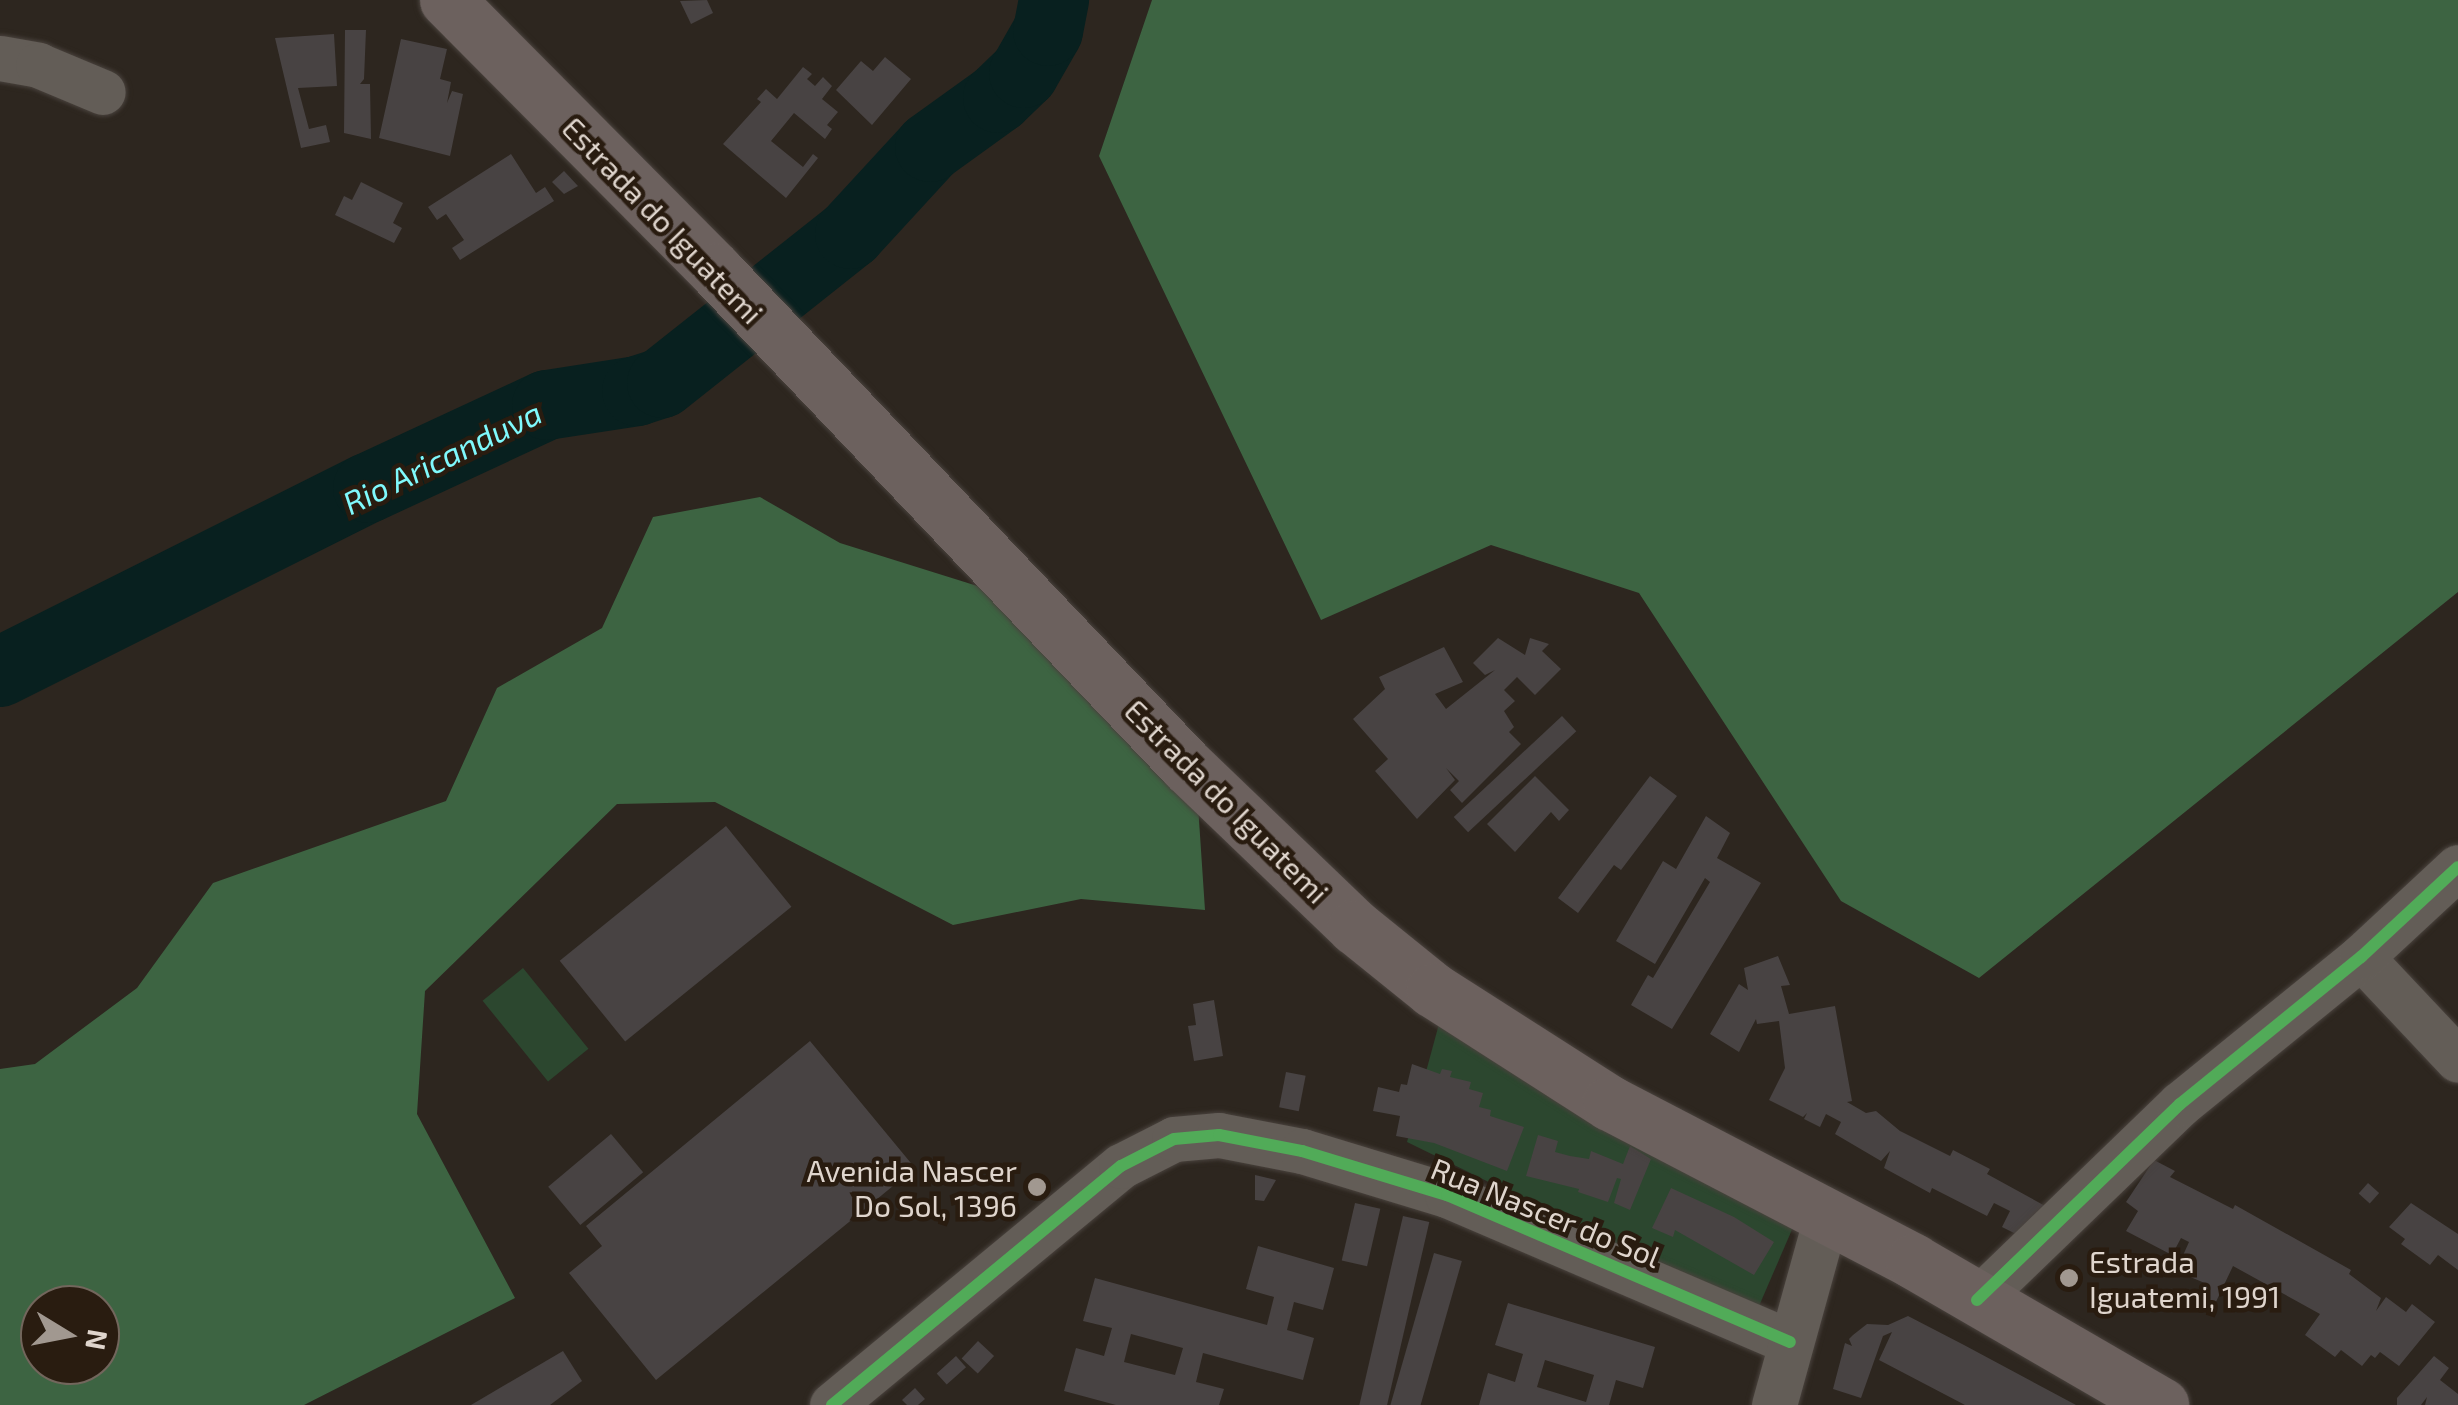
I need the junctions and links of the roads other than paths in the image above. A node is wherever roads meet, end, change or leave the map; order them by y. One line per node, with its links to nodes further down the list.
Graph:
1 (446, 0): 7 (main road, Estrada do Iguatemi)
2 (0, 58): 3 (street)
3 (103, 92)
4 (2458, 867): 5 (street)
5 (2361, 957): 6 (street); 8 (street)
6 (2458, 1060)
7 (1826, 1218): 8 (main road, Estrada do Iguatemi); 9 (street)
8 (1977, 1300): 12 (main road, Estrada do Iguatemi)
9 (1790, 1342): 10 (street, Rua Nascer do Sol); 11 (street)
10 (832, 1405)
11 (1774, 1405)
12 (2161, 1405)

